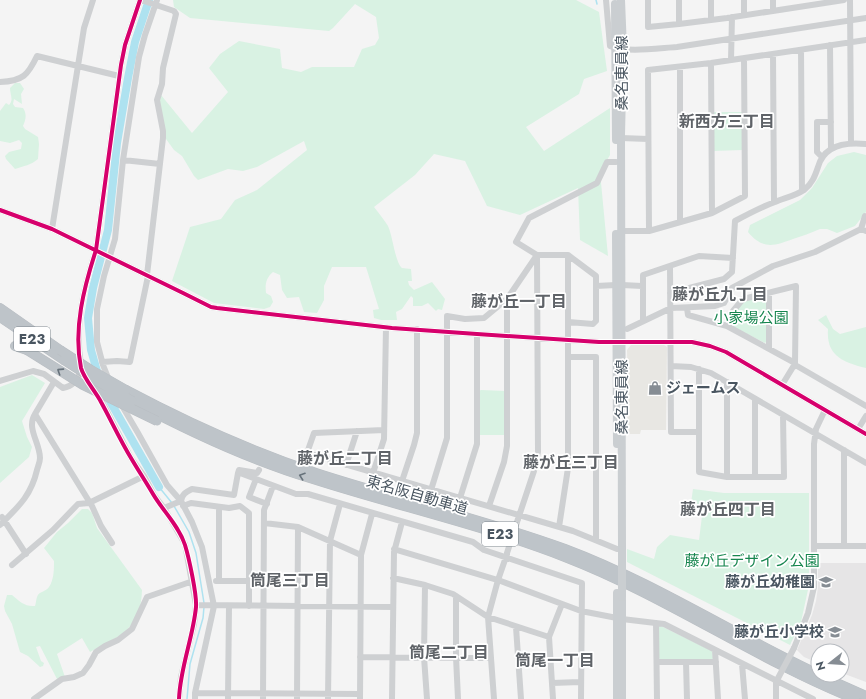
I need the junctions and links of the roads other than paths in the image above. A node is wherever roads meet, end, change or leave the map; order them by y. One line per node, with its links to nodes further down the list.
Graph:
1 (93, 0): 33 (street)
2 (140, 0): 14 (street); 35 (street)
3 (606, 0): 27 (street)
4 (616, 0): 27 (main road, 桑名東員線)
5 (620, 0): 27 (main road)
6 (648, 0): 22 (street)
7 (679, 0): 22 (street)
8 (711, 0): 20 (street)
9 (744, 0): 17 (street)
10 (773, 0): 16 (street)
11 (844, 0): 13 (street)
12 (850, 0): 21 (street)
13 (830, 1): 15 (street)
14 (156, 2): 44 (street); 46 (street)
15 (802, 3): 16 (street)
16 (773, 11): 17 (street)
17 (744, 15): 18 (street)
18 (732, 17): 20 (street); 23 (street)
19 (866, 18): 21 (street)
20 (711, 20): 22 (street)
21 (850, 21): 23 (street); 25 (street)
22 (680, 24)
23 (731, 39): 27 (street); 31 (street)
24 (866, 40): 25 (street)
25 (850, 42): 26 (street); 40 (street)
26 (830, 45): 28 (street); 37 (street)
27 (619, 49): 38 (main road, 桑名東員線); 45 (main road, 桑名東員線)
28 (801, 50): 29 (street); 47 (street)
29 (773, 54): 30 (street); 48 (street)
30 (744, 58): 31 (street); 50 (street)
31 (732, 60): 32 (street)
32 (711, 63): 34 (street); 50 (street)
33 (77, 66): 35 (street); 36 (street); 53 (street)
34 (680, 68): 39 (street); 52 (street)
35 (119, 76): 57 (street)
36 (0, 82)
37 (831, 122): 42 (street); 43 (street)
38 (621, 138): 39 (street); 55 (main road, 桑名東員線)
39 (648, 139): 56 (street)
40 (851, 143): 41 (street); 42 (street)
41 (866, 144)
42 (831, 149): 43 (street)
43 (822, 157): 47 (street)
44 (123, 160): 46 (street); 60 (street)
45 (616, 162): 58 (street); 64 (main road, 桑名東員線)
46 (160, 164): 63 (street)
47 (802, 191): 48 (street)
48 (774, 202): 61 (street)
49 (0, 210): 53 (street)
50 (712, 213): 52 (street)
51 (865, 216): 54 (street)
52 (680, 222): 56 (street)
53 (52, 229): 57 (street)
54 (863, 230): 72 (street)
55 (622, 231): 56 (street); 64 (main road, 桑名東員線)
56 (649, 231)
57 (96, 250): 60 (street); 94 (street)
58 (537, 255): 59 (street); 69 (street); 83 (street)
59 (568, 255): 65 (street); 75 (street)
60 (109, 256): 63 (street); 90 (street)
61 (733, 258): 62 (street); 68 (street)
62 (670, 266): 66 (street); 68 (street)
63 (147, 275): 77 (street); 90 (street)
64 (619, 285): 65 (street); 66 (street); 85 (main road, 桑名東員線)
65 (596, 286): 75 (street)
66 (642, 286): 74 (street)
67 (770, 292): 76 (street); 88 (street); 91 (street)
68 (670, 293): 71 (street)
69 (507, 299): 80 (street); 82 (street)
70 (0, 308): 186 (highway, 東名阪自動車道 / E23, bridge)
71 (671, 308): 72 (street); 74 (street); 86 (street)
72 (687, 308): 76 (street)
73 (0, 317): 111 (highway, 東名阪自動車道 / E23, bridge)
74 (643, 321): 78 (street)
75 (568, 322): 84 (street)
76 (727, 326): 88 (street)
77 (386, 327): 79 (street); 106 (street)
78 (627, 328)
79 (417, 330): 80 (street); 122 (street)
80 (447, 332): 81 (street); 124 (street)
81 (477, 334): 82 (street); 125 (street)
82 (507, 336): 83 (street); 131 (street)
83 (538, 338): 84 (street); 134 (street)
84 (568, 340): 85 (street); 89 (street)
85 (619, 341): 86 (street); 147 (main road, 桑名東員線); 147 (main road, 桑名東員線)
86 (671, 341): 92 (street); 98 (street)
87 (15, 346): 111 (highway, one-way to 87, bridge)
88 (769, 348): 91 (street)
89 (568, 357): 138 (street); 140 (street)
90 (102, 362): 127 (street)
91 (795, 365): 98 (street); 100 (street)
92 (671, 366): 93 (street); 108 (street)
93 (699, 369): 97 (street); 108 (street)
94 (82, 370): 96 (street); 118 (street)
95 (0, 381): 96 (street)
96 (54, 382): 102 (street)
97 (727, 382): 99 (street); 120 (street)
98 (782, 385): 101 (street)
99 (755, 399): 103 (street); 119 (street)
100 (866, 406)
101 (825, 410): 105 (street); 109 (street)
102 (35, 414): 126 (street); 135 (street)
103 (783, 415): 109 (street); 119 (street)
104 (866, 416): 105 (street)
105 (858, 429): 110 (street)
106 (384, 430): 107 (street); 117 (street)
107 (357, 431): 114 (street); 114 (street)
108 (699, 432): 120 (street)
109 (815, 434): 112 (street); 143 (street)
110 (866, 434)
111 (211, 440): 216 (highway, 東名阪自動車道 / E23, one-way to 111)
112 (844, 450): 113 (street); 144 (street)
113 (866, 463)
114 (346, 465): 117 (street)
115 (259, 470): 116 (street)
116 (238, 472): 121 (street); 127 (street)
117 (373, 473): 122 (street)
118 (144, 476): 126 (street); 132 (street)
119 (755, 476): 120 (street)
120 (727, 477)
121 (256, 480): 123 (street); 128 (street)
122 (402, 481): 124 (street)
123 (273, 486): 128 (street); 129 (street)
124 (431, 490): 125 (street)
125 (460, 498): 131 (street)
126 (89, 503): 142 (street); 148 (street)
127 (182, 504): 130 (street); 132 (street); 155 (street)
128 (267, 504): 137 (street)
129 (340, 504): 133 (street); 141 (street)
130 (220, 506): 156 (street); 157 (street)
131 (489, 506): 134 (street)
132 (164, 508): 154 (street)
133 (372, 514): 136 (street); 149 (street)
134 (519, 517): 138 (street); 150 (street, bridge)
135 (2, 521): 148 (street)
136 (402, 522): 146 (street); 150 (street)
137 (264, 523): 139 (street); 165 (street)
138 (559, 527): 140 (street)
139 (298, 528): 141 (street); 166 (street)
140 (596, 540): 147 (street)
141 (330, 541): 149 (street); 167 (street)
142 (112, 543)
143 (814, 546): 144 (street); 188 (street, bridge)
144 (844, 546): 145 (street)
145 (866, 546)
146 (394, 549): 152 (street); 153 (street)
147 (619, 550): 172 (main road, 桑名東員線)
148 (26, 554): 151 (street)
149 (361, 555): 168 (street)
150 (506, 555): 153 (street); 170 (street)
151 (12, 565)
152 (393, 578): 158 (street); 169 (street)
153 (498, 580): 160 (street); 171 (street)
154 (193, 581): 161 (street); 199 (street)
155 (209, 581): 156 (street); 162 (street)
156 (219, 581): 157 (street)
157 (249, 582): 164 (street)
158 (425, 585): 159 (street); 179 (street)
159 (456, 596): 171 (street); 180 (street)
160 (562, 604): 170 (street); 175 (street)
161 (196, 605): 162 (street); 200 (street)
162 (212, 605): 163 (street); 191 (street)
163 (229, 606): 164 (street); 192 (street)
164 (249, 606): 165 (street)
165 (264, 606): 166 (street); 193 (street)
166 (297, 606): 167 (street); 194 (street)
167 (329, 607): 168 (street); 195 (street)
168 (360, 607): 169 (street); 177 (street)
169 (393, 607): 178 (street)
170 (581, 611): 172 (street); 187 (street)
171 (488, 617): 174 (street); 181 (street)
172 (619, 618): 173 (street); 208 (main road, 桑名東員線); 209 (main road, 桑名東員線)
173 (656, 623): 176 (street); 182 (street)
174 (516, 627): 175 (street); 205 (street)
175 (549, 637): 189 (street)
176 (715, 650): 184 (street); 185 (street)
177 (360, 656): 178 (street); 197 (street)
178 (393, 657): 179 (street); 201 (street)
179 (424, 657): 180 (street); 202 (street)
180 (456, 657): 181 (street); 203 (street)
181 (491, 658): 204 (street)
182 (657, 662): 183 (street); 210 (street)
183 (686, 662): 184 (street); 211 (street)
184 (716, 662): 212 (street)
185 (742, 664): 188 (street); 213 (street)
186 (810, 671)
187 (580, 682): 189 (street); 207 (street)
188 (776, 682): 198 (street); 214 (street)
189 (552, 683): 206 (street)
190 (837, 683): 196 (highway, 東名阪自動車道 / E23)
191 (195, 696): 192 (street)
192 (228, 696): 193 (street)
193 (263, 696): 194 (street)
194 (297, 696): 195 (street)
195 (328, 696): 197 (street)
196 (866, 696)
197 (360, 697)
198 (806, 697): 215 (street)
199 (34, 699)
200 (179, 699)
201 (392, 699)
202 (427, 699)
203 (458, 699)
204 (494, 699)
205 (521, 699)
206 (553, 699)
207 (581, 699)
208 (617, 699)
209 (622, 699)
210 (657, 699)
211 (687, 699)
212 (718, 699)
213 (745, 699)
214 (776, 699)
215 (813, 699)
216 (856, 699)

